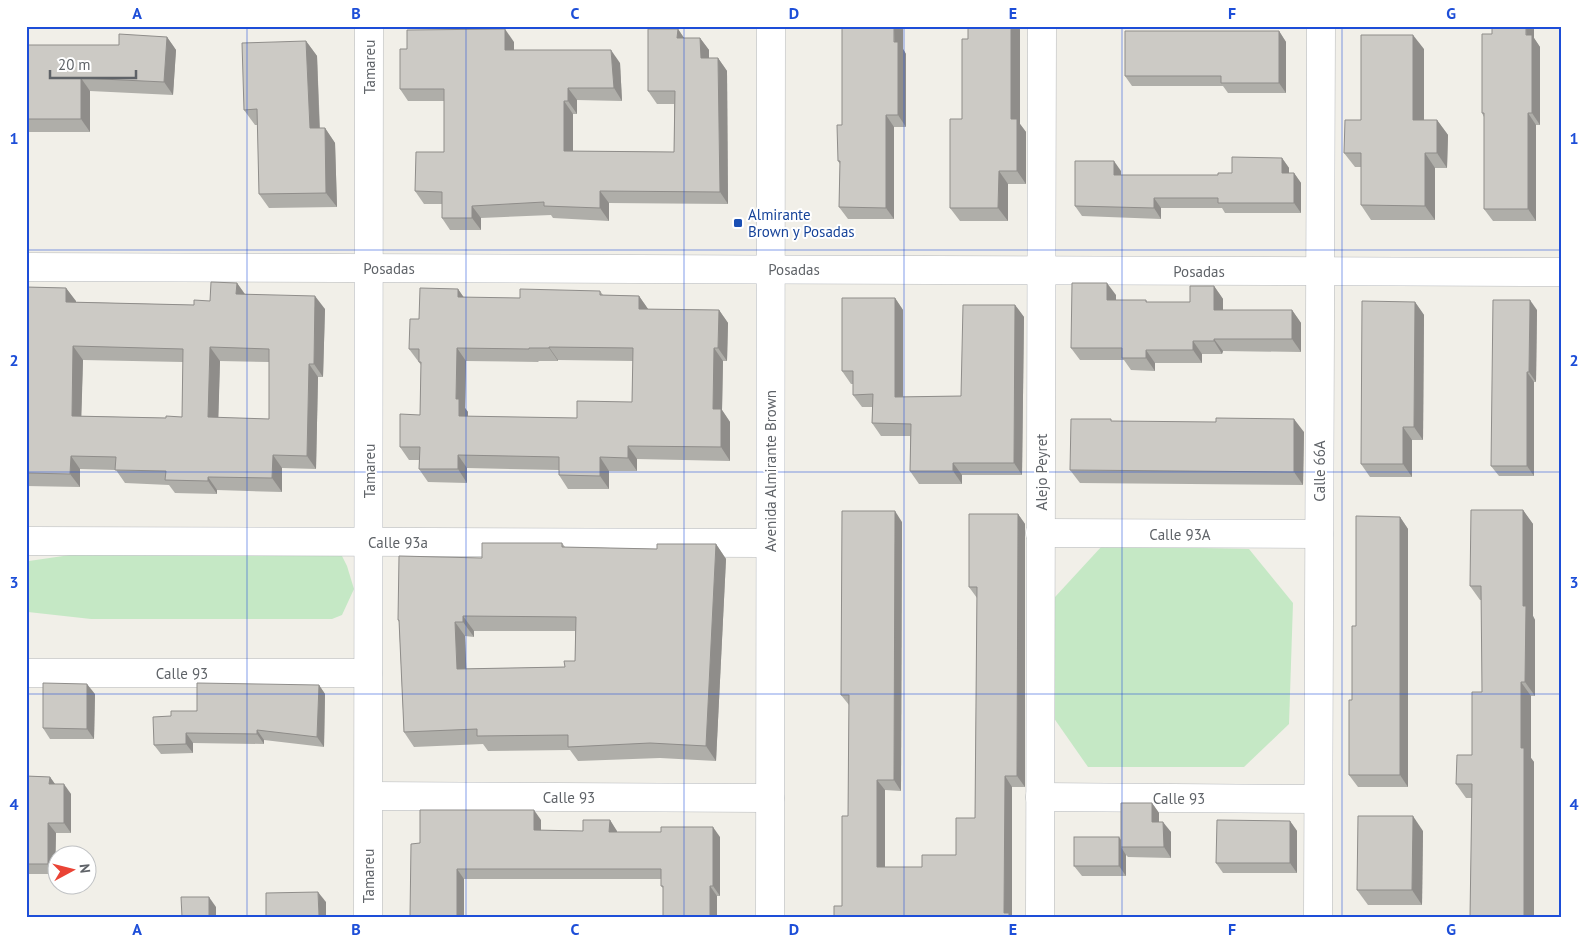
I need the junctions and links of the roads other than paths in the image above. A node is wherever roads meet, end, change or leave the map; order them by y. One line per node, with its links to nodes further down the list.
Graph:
1 (369, 26): 6 (street, Tamareu)
2 (771, 26): 7 (street, Avenida Almirante Brown)
3 (1042, 26): 8 (street, Alejo Peyret)
4 (1321, 26): 9 (street, Calle 66A)
5 (26, 267): 6 (street, Posadas)
6 (369, 268): 7 (street, Posadas); 14 (street, Tamareu)
7 (770, 269): 8 (street, Posadas); 15 (street, Avenida Almirante Brown)
8 (1041, 270): 9 (street, Posadas); 11 (street, Alejo Peyret)
9 (1320, 271): 10 (street, Posadas); 12 (street, Calle 66A)
10 (1562, 272)
11 (1040, 533): 12 (street, Calle 93A); 20 (street, Alejo Peyret)
12 (1319, 534): 21 (street, Calle 66A)
13 (26, 541): 14 (street, Calle 93a)
14 (368, 542): 15 (street, Calle 93a); 17 (street, Tamareu)
15 (770, 543): 19 (street, Avenida Almirante Brown)
16 (26, 673): 17 (street, Calle 93)
17 (368, 673): 18 (street, Tamareu)
18 (368, 796): 19 (street, Calle 93); 22 (street, Tamareu)
19 (770, 798): 23 (street, Avenida Almirante Brown)
20 (1040, 798): 21 (street, Calle 93); 24 (street, Alejo Peyret)
21 (1318, 799): 25 (street, Calle 66A)
22 (368, 917)
23 (770, 917)
24 (1040, 917)
25 (1318, 917)

